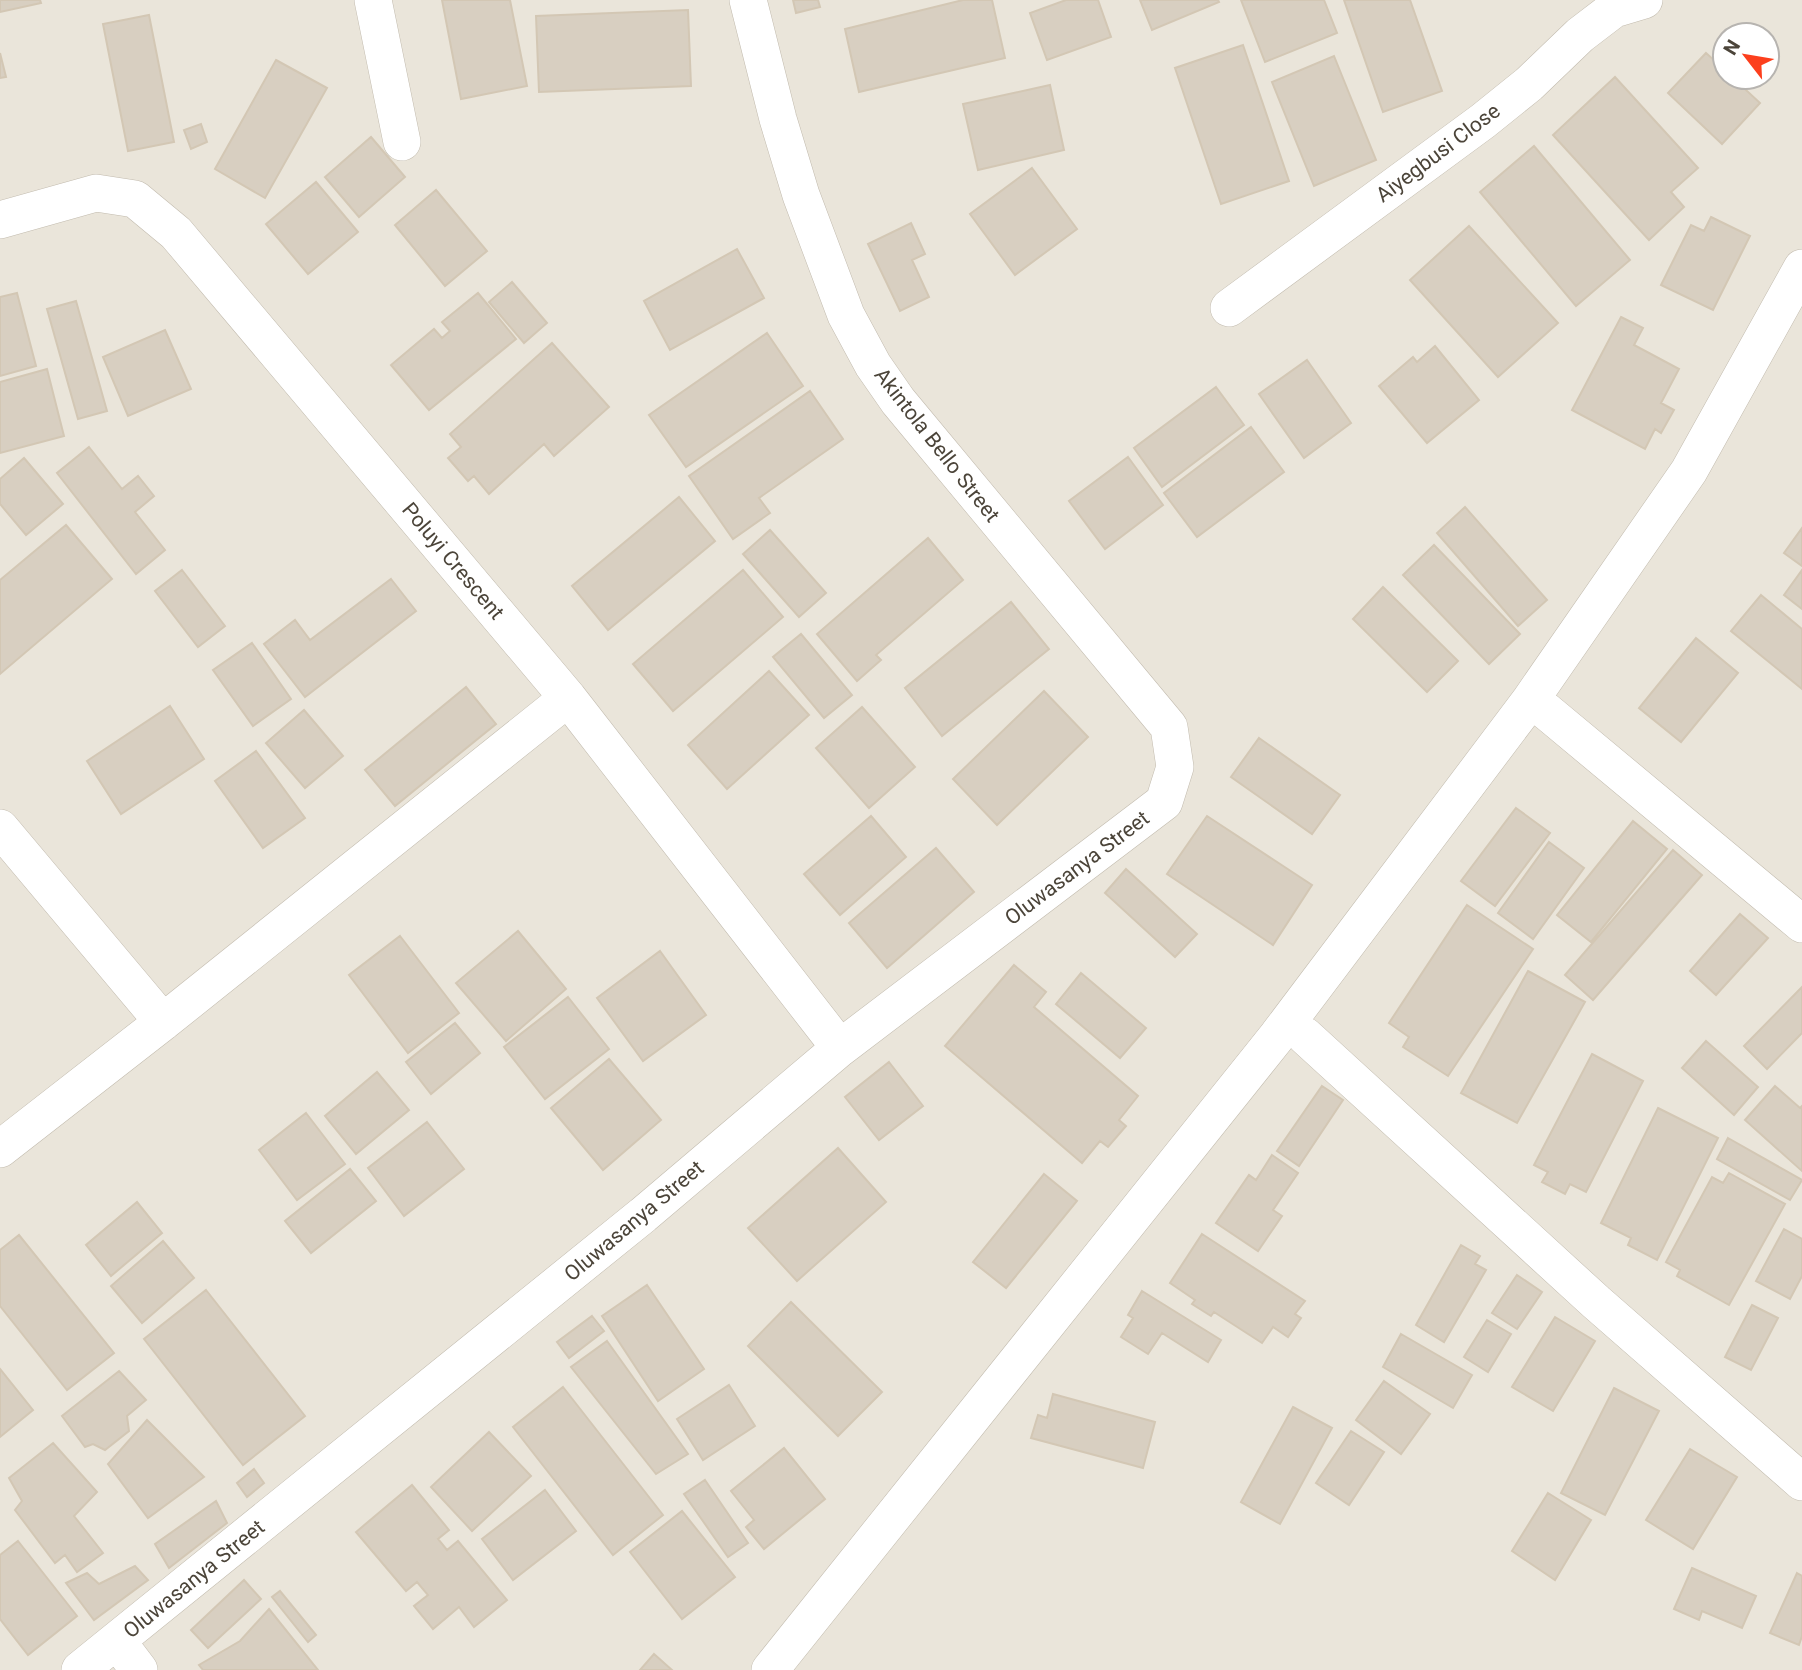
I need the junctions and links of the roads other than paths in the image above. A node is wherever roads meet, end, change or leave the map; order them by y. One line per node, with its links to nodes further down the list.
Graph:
1 (373, 0): 4 (street)
2 (748, 0): 11 (street, Akintola Bello Street)
3 (1623, 3): 7 (street, Aiyegbusi Close)
4 (402, 142)
5 (0, 220): 9 (street, Poluyi Crescent)
6 (1802, 268): 22 (street)
7 (1229, 308)
8 (1802, 318): 10 (street)
9 (568, 698): 14 (street); 16 (street, Poluyi Crescent)
10 (1546, 711): 13 (street); 15 (street)
11 (1175, 767): 16 (street, Oluwasanya Street)
12 (0, 828): 14 (street)
13 (1802, 924)
14 (163, 1022): 17 (street)
15 (1305, 1037): 18 (street); 23 (street)
16 (840, 1048): 19 (street, Oluwasanya Street)
17 (0, 1149)
18 (1802, 1482)
19 (117, 1642): 20 (street, Oluwasanya Street); 21 (street)
20 (80, 1670)
21 (139, 1670)
22 (770, 1670)
23 (796, 1670)

